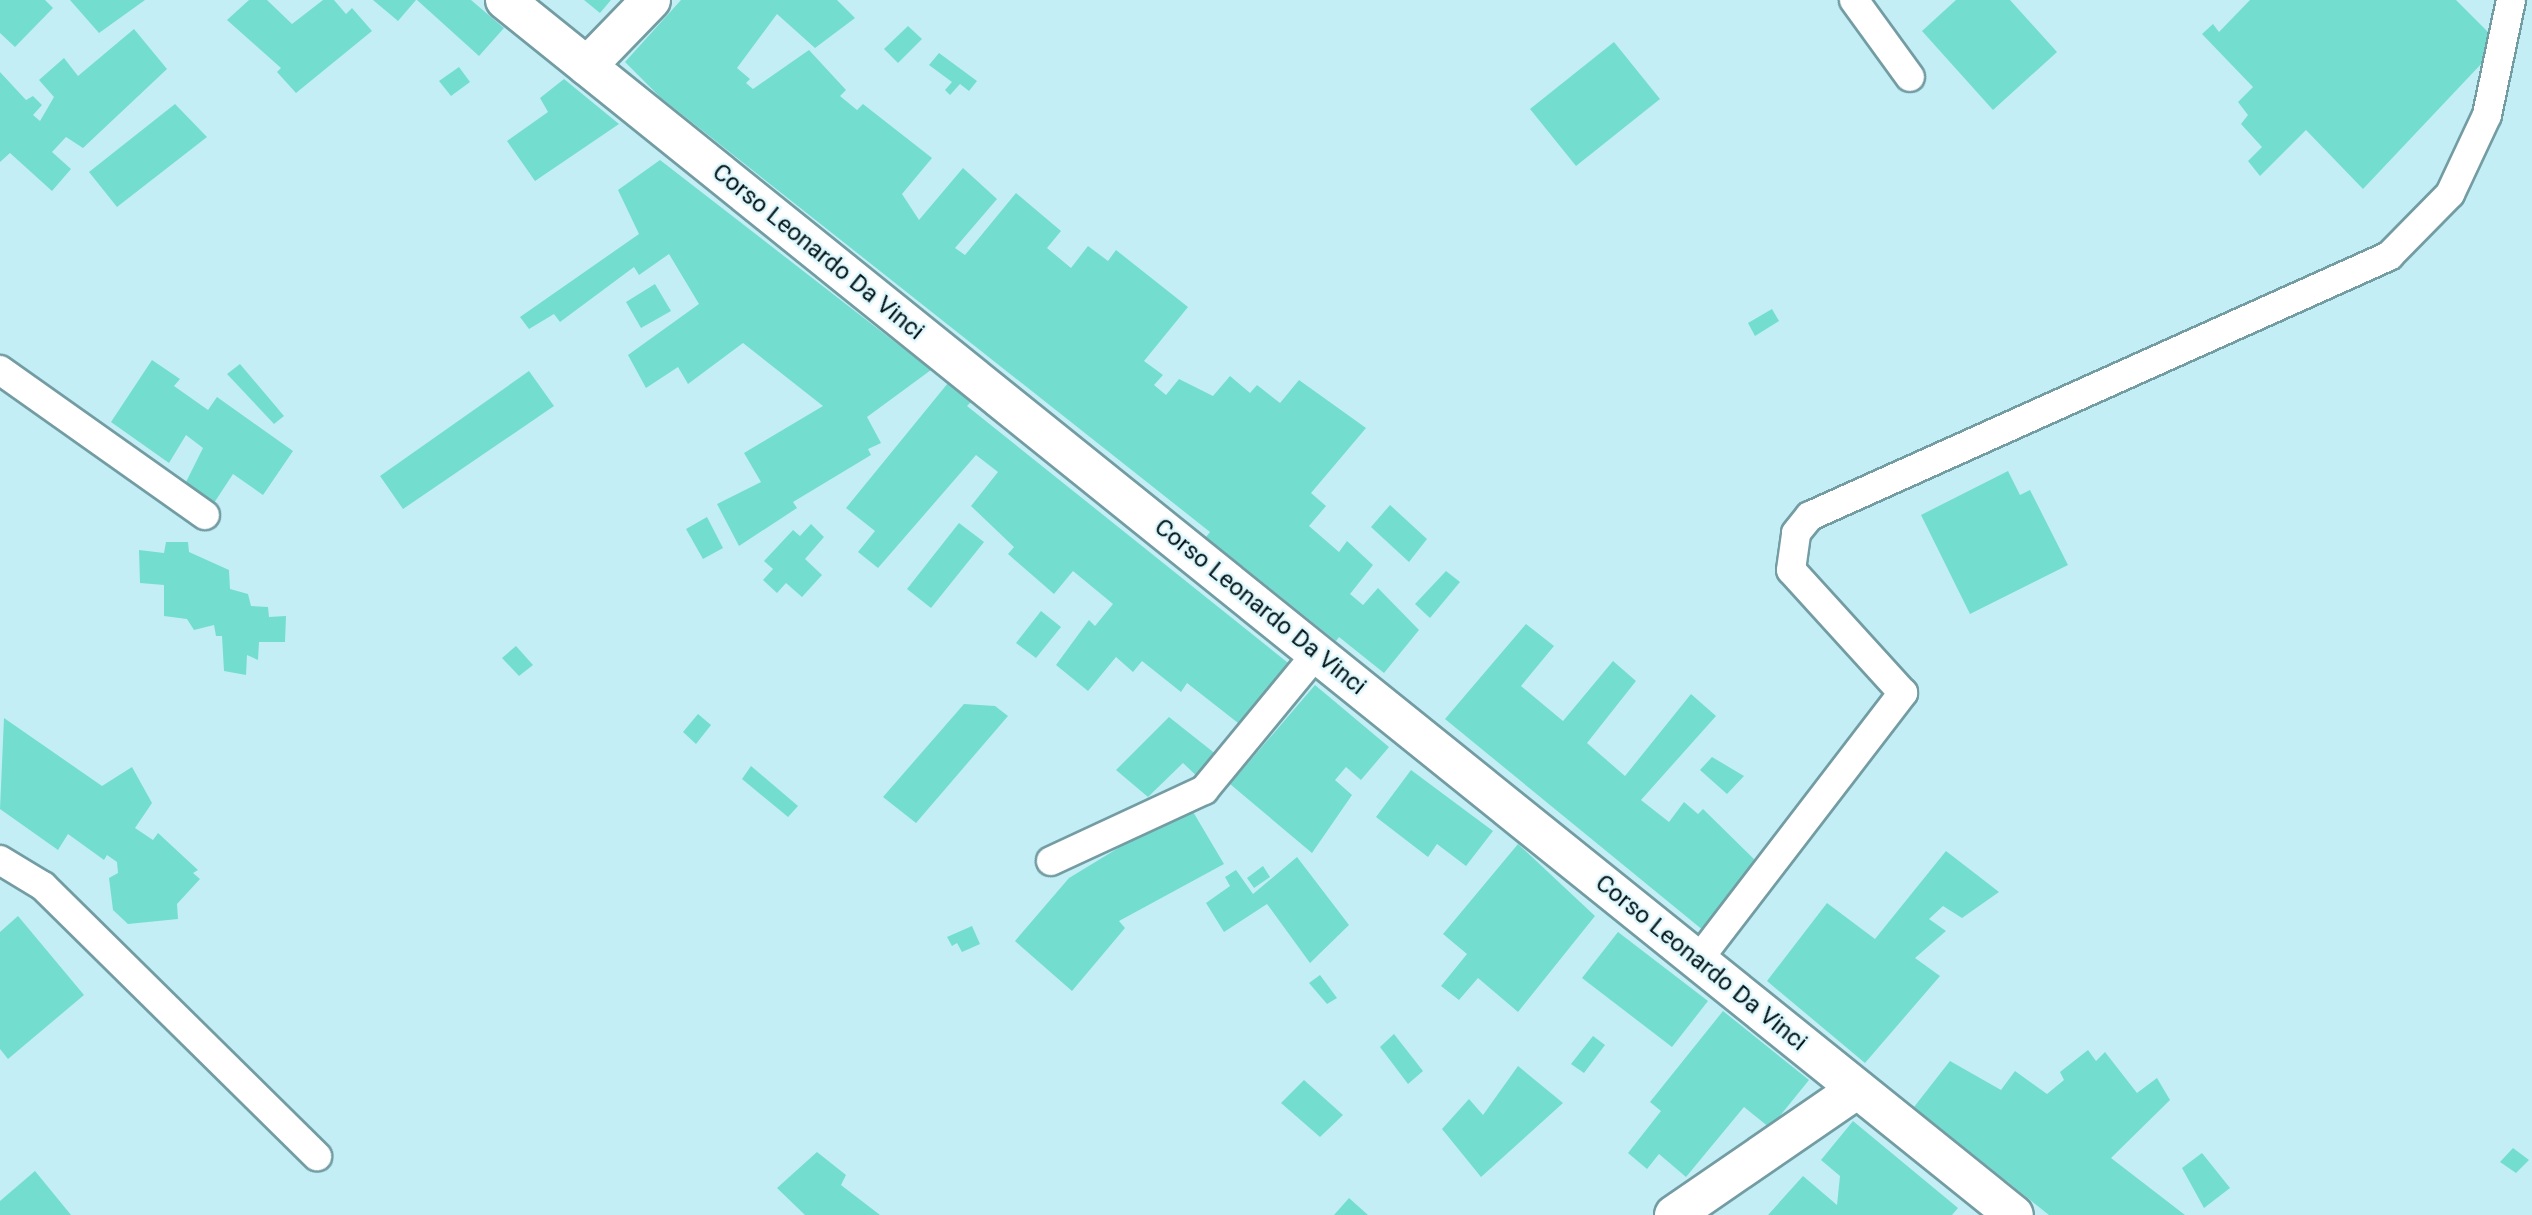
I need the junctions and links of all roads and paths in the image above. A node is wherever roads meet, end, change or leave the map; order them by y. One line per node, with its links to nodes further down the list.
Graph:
1 (505, 0): 5 (main road, Corso Leonardo Da Vinci)
2 (651, 0): 5 (main road)
3 (1854, 0): 6 (street)
4 (2511, 0): 12 (street)
5 (587, 66): 9 (main road, Corso Leonardo Da Vinci)
6 (1910, 77)
7 (0, 370): 8 (street)
8 (205, 515)
9 (1317, 653): 11 (street); 12 (main road, Corso Leonardo Da Vinci)
10 (0, 860): 14 (street)
11 (1051, 862)
12 (1698, 960): 13 (main road, Corso Leonardo Da Vinci)
13 (1857, 1089): 15 (main road); 16 (main road, Corso Leonardo Da Vinci)
14 (317, 1156)
15 (1674, 1215)
16 (2014, 1215)

